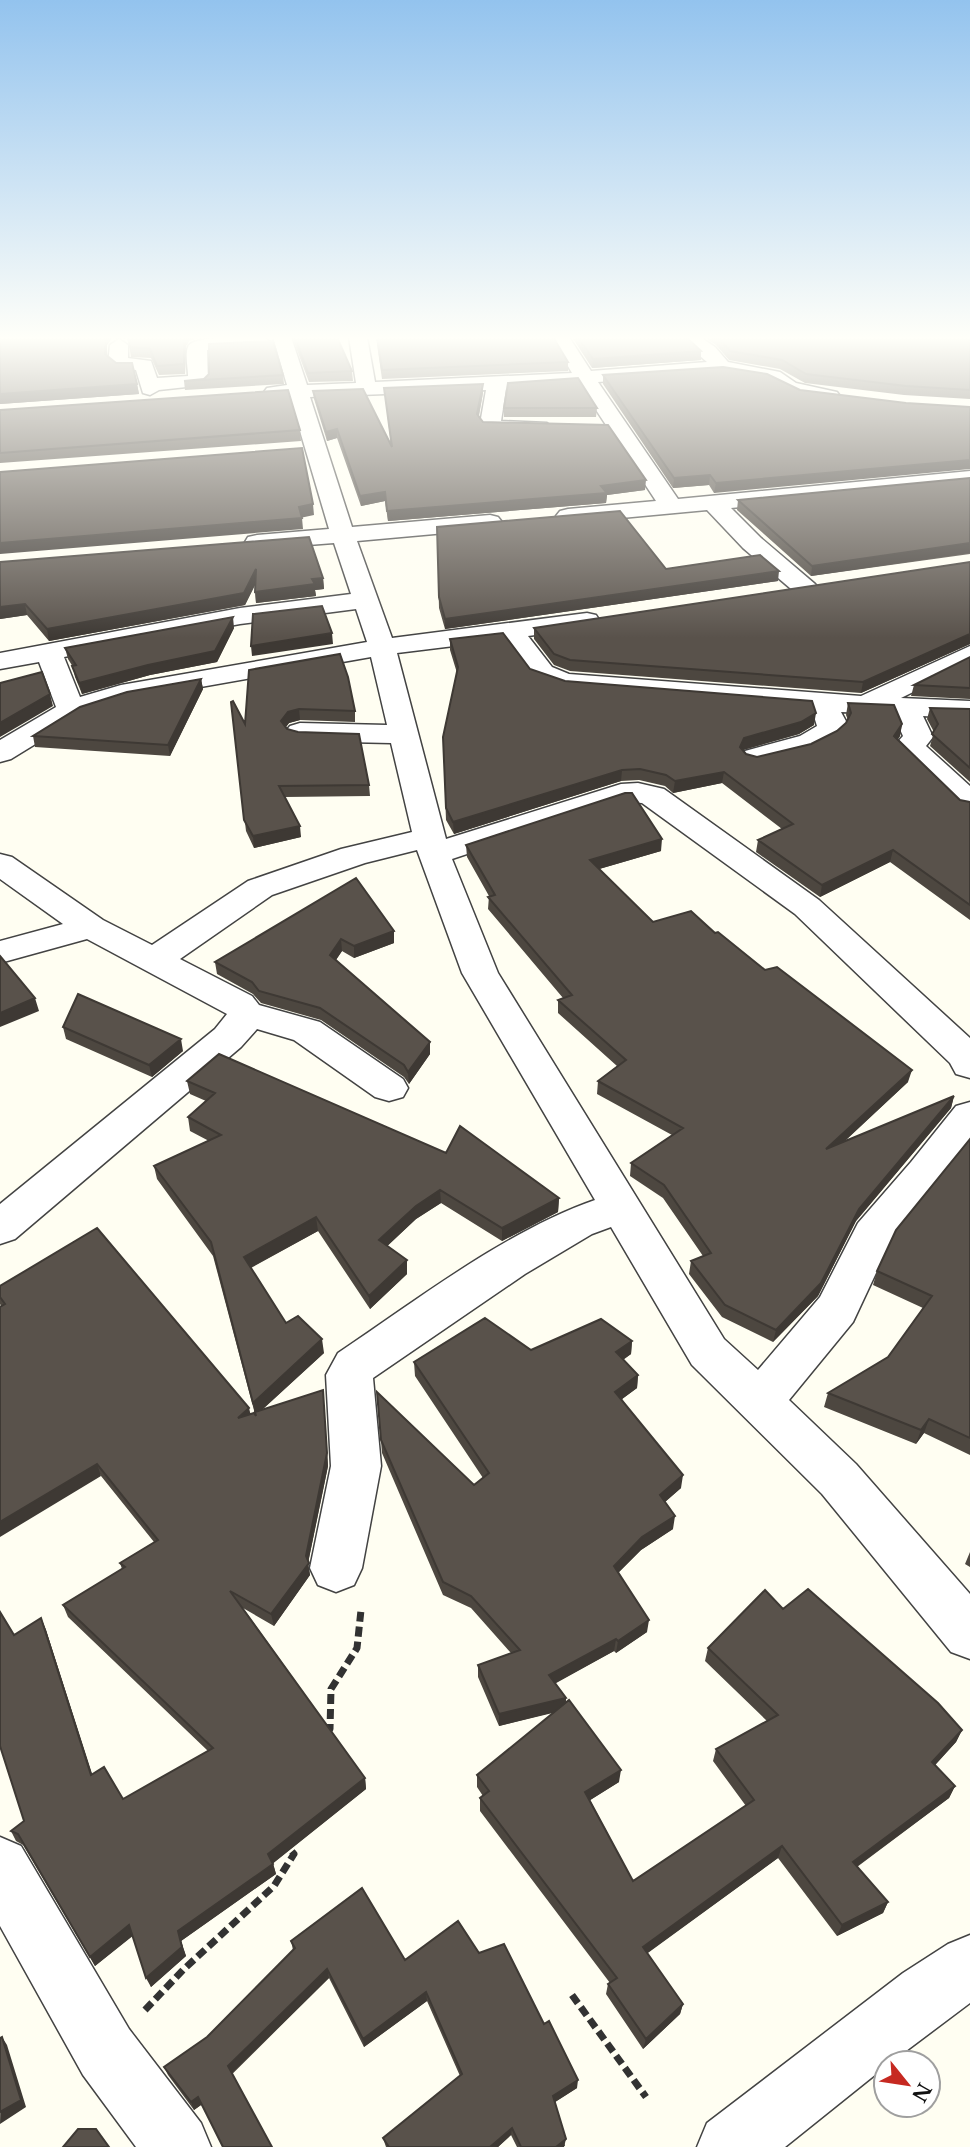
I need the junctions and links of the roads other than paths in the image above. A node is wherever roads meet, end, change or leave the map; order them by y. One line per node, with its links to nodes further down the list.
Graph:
1 (303, 437): 8 (street)
2 (623, 437): 5 (street)
3 (970, 478): 4 (street)
4 (713, 503): 5 (street); 11 (street)
5 (672, 507): 6 (street)
6 (549, 517)
7 (507, 521): 8 (street)
8 (343, 534): 9 (street); 13 (street)
9 (233, 544)
10 (831, 585): 11 (street)
11 (806, 589): 12 (street)
12 (779, 593)
13 (366, 600): 16 (street); 17 (street)
14 (605, 618): 15 (street)
15 (511, 632): 16 (street); 20 (street)
16 (382, 647): 23 (street); 26 (street)
17 (48, 651): 19 (street); 23 (street)
18 (970, 654): 21 (street)
19 (0, 661)
20 (823, 702): 21 (street); 28 (street)
21 (867, 703): 22 (street)
22 (904, 706): 24 (street); 29 (street)
23 (71, 710): 27 (street)
24 (970, 710)
25 (300, 732): 26 (street)
26 (404, 734): 30 (street)
27 (0, 752)
28 (757, 757)
29 (970, 803)
30 (432, 845): 34 (street); 36 (street); 39 (street)
31 (0, 864): 32 (street)
32 (91, 927): 33 (street); 34 (street)
33 (0, 952)
34 (155, 959): 35 (street)
35 (246, 1014): 37 (street); 40 (street)
36 (969, 1059)
37 (389, 1088)
38 (970, 1116): 41 (street)
39 (619, 1208): 41 (street); 42 (street)
40 (0, 1228)
41 (759, 1402): 43 (street)
42 (336, 1568)
43 (970, 1634)
44 (0, 1867): 46 (street)
45 (970, 1966): 47 (street)
46 (177, 2147)
47 (731, 2147)

